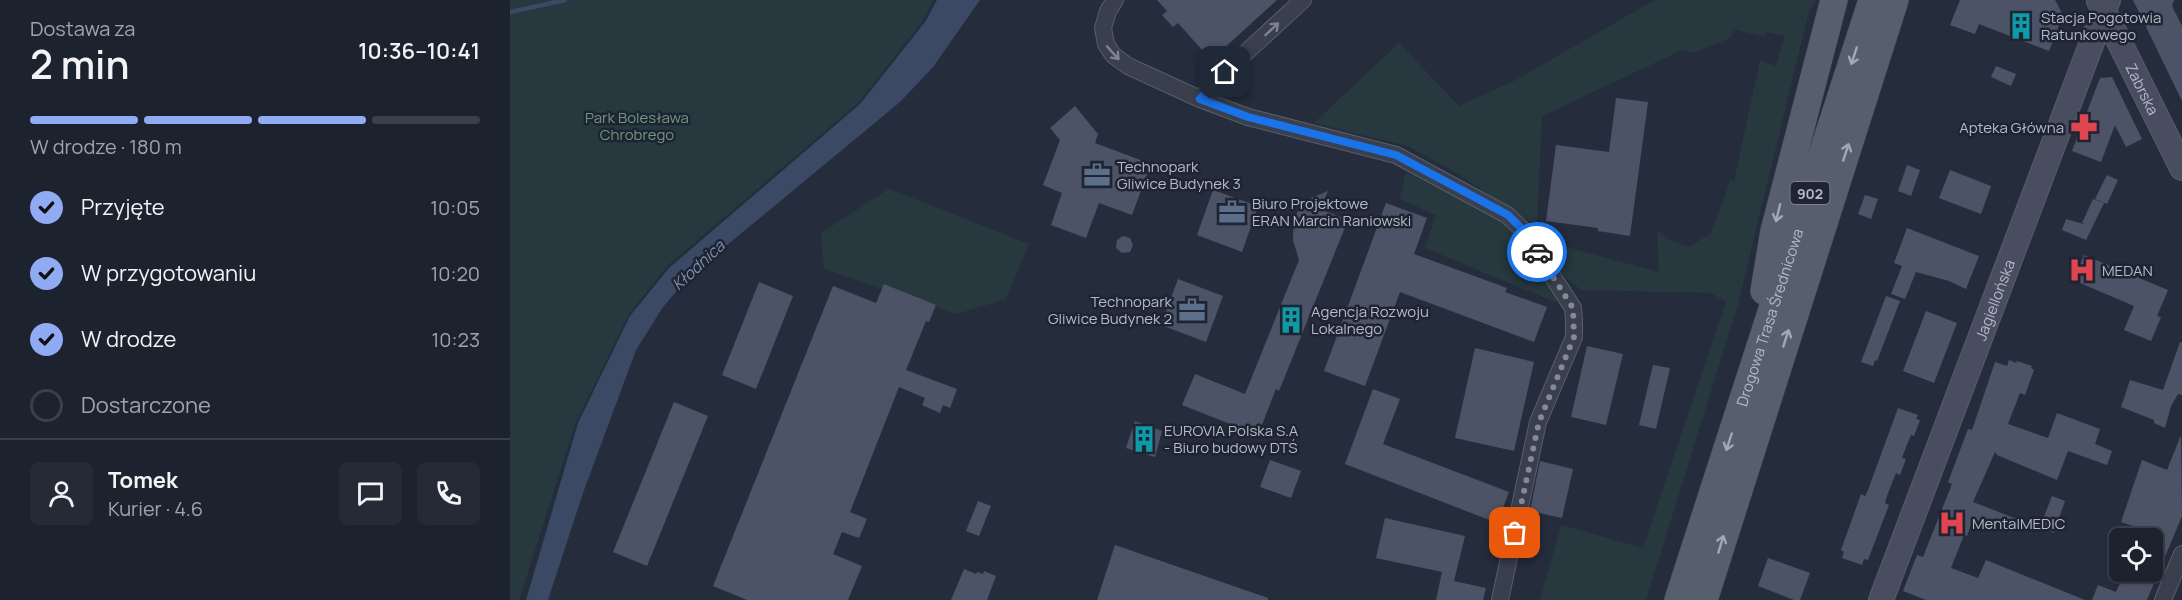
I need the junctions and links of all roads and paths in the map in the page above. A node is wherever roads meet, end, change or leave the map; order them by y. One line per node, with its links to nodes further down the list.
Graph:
1 (1115, 0): 6 (street, one-way to 6)
2 (1303, 0): 6 (street, one-way to 2)
3 (1834, 0): 8 (main road, one-way to 8)
4 (2104, 3): 7 (street, Zabrska); 13 (street, Jagiellońska)
5 (1889, 4): 8 (main road, Drogowa Trasa Średnicowa / 902, one-way to 8); 12 (main road, Drogowa Trasa Średnicowa / 902, one-way to 5)
6 (1200, 99): 10 (street)
7 (2182, 168)
8 (1747, 387): 11 (main road, Drogowa Trasa Średnicowa / 902, one-way to 11)
9 (2182, 554): 14 (street)
10 (1500, 600)
11 (1678, 600)
12 (1704, 600)
13 (1881, 600)
14 (2163, 600)

